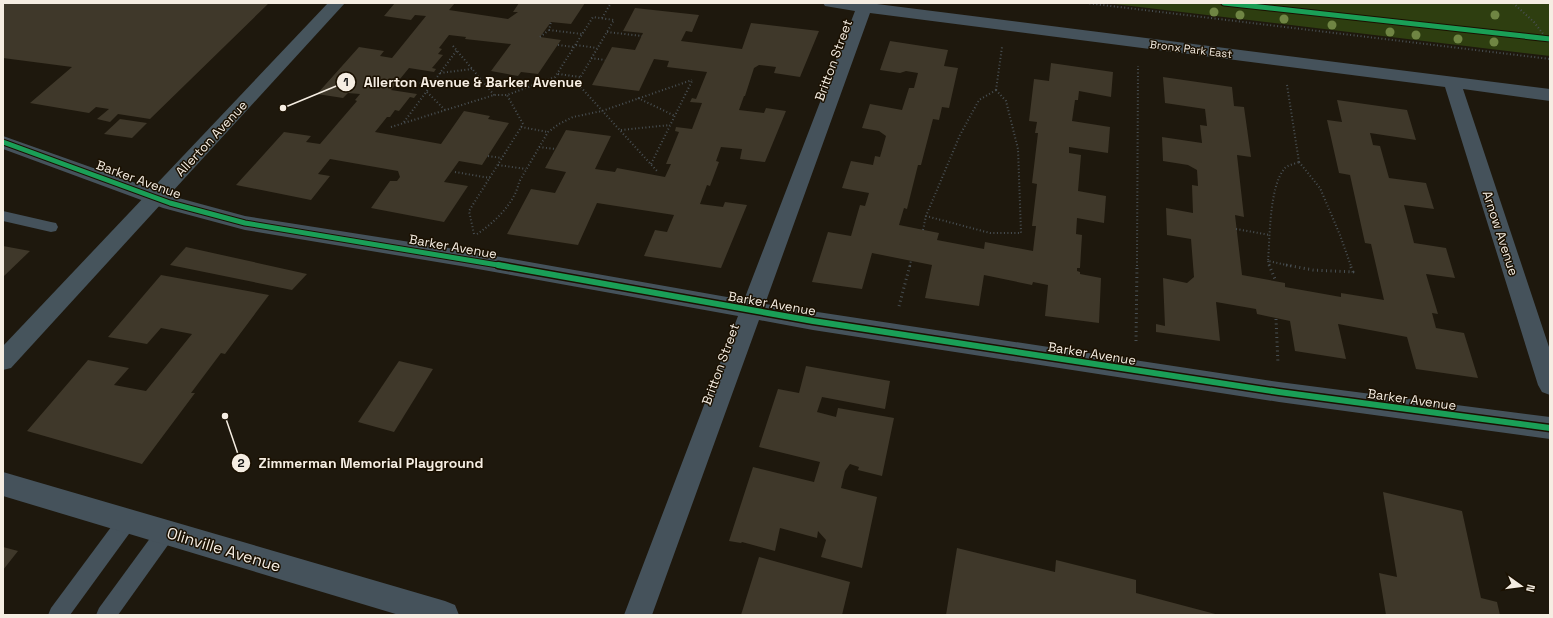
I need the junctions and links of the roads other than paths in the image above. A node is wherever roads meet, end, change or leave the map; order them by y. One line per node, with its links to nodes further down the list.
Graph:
1 (337, 3): 7 (main road, Allerton Avenue)
2 (831, 3): 3 (street, Bronx Park East)
3 (864, 7): 4 (street, Bronx Park East); 10 (street, Britton Street)
4 (1452, 82): 5 (street, Bronx Park East); 12 (street, Arnow Avenue)
5 (1550, 94)
6 (3, 142): 7 (street, Barker Avenue)
7 (155, 197): 10 (street, Barker Avenue); 11 (main road, Allerton Avenue)
8 (3, 216): 9 (lane)
9 (51, 227)
10 (752, 311): 13 (street, Barker Avenue); 20 (street, Britton Street)
11 (3, 361)
12 (1550, 385)
13 (1550, 428)
14 (3, 484): 15 (street, Olinville Avenue)
15 (127, 521): 16 (street, Olinville Avenue); 17 (lane)
16 (166, 532): 18 (lane); 19 (street, Olinville Avenue)
17 (58, 615)
18 (106, 615)
19 (444, 615)
20 (638, 615)

